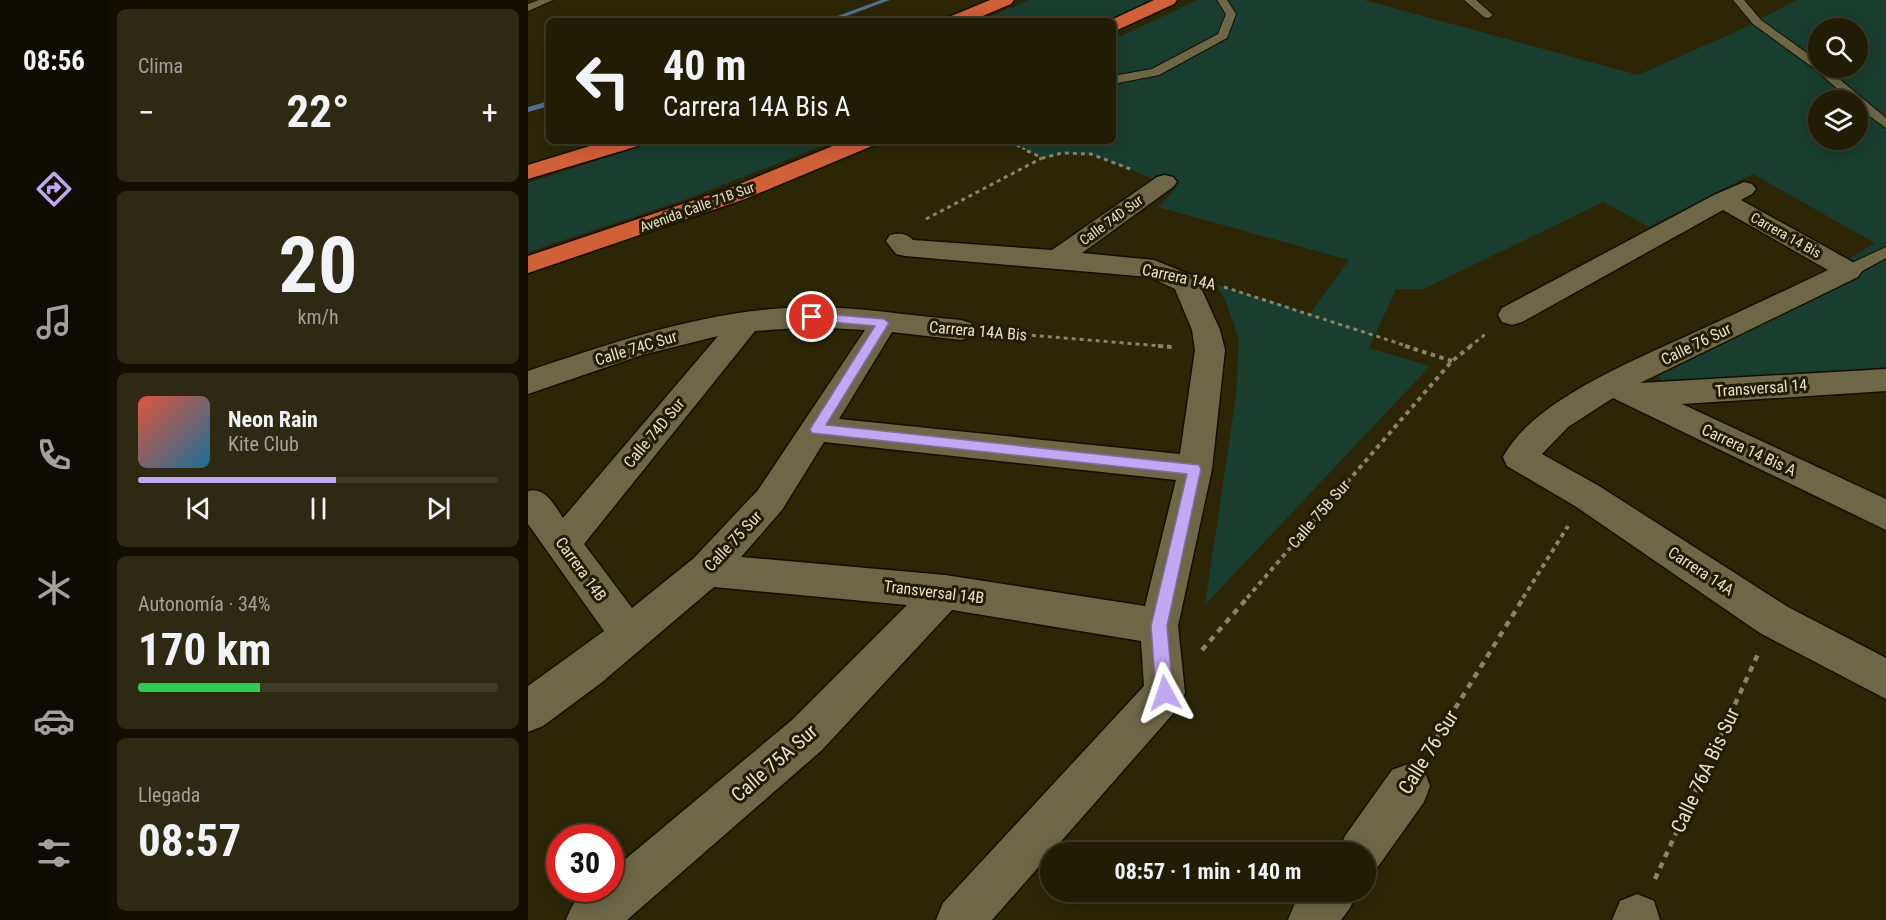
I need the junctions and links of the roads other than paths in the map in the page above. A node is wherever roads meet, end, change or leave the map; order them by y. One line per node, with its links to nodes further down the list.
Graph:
1 (548, 0): 7 (lane)
2 (1005, 0): 9 (highway)
3 (1168, 0): 10 (highway)
4 (1222, 0): 13 (lane)
5 (1468, 0): 8 (lane)
6 (1738, 0): 11 (lane)
7 (528, 8)
8 (1488, 15)
9 (962, 18)
10 (1116, 25)
11 (1808, 59)
12 (1831, 78): 14 (lane)
13 (1116, 79)
14 (1845, 90)
15 (1868, 110): 16 (lane)
16 (1886, 124)
17 (620, 144): 19 (highway)
18 (857, 144): 24 (highway, Avenida Calle 71B Sur)
19 (528, 172)
20 (1165, 182): 23 (street, Calle 74D Sur)
21 (899, 241): 23 (street, Carrera 14A)
22 (1886, 252): 25 (lane, Calle 76 Sur)
23 (1057, 259): 35 (street, Carrera 14A)
24 (528, 265)
25 (1849, 271): 26 (street, Carrera 14 Bis); 32 (street, Calle 76 Sur)
26 (1512, 315)
27 (746, 322): 28 (street, Carrera 14A Bis); 31 (street, Calle 74C Sur); 38 (street, Calle 74D Sur)
28 (884, 323): 29 (street, Carrera 14A Bis); 33 (street, Calle 75 Sur)
29 (961, 330)
30 (1886, 380): 32 (street, Transversal 14)
31 (528, 383)
32 (1624, 390): 34 (street, Calle 76 Sur); 37 (street, Carrera 14 Bis A)
33 (817, 429): 35 (street); 39 (street, Calle 75 Sur)
34 (1519, 457): 43 (street, Carrera 14A)
35 (1195, 469): 41 (street)
36 (531, 505): 38 (street, Carrera 14B)
37 (1886, 515)
38 (563, 543): 42 (street, Carrera 14B)
39 (707, 570): 40 (street, Transversal 14B); 42 (street, Calle 75 Sur)
40 (945, 592): 41 (street, Transversal 14B); 48 (street, Calle 75A Sur)
41 (1159, 626): 49 (street)
42 (629, 634): 44 (street, Calle 75 Sur)
43 (1886, 679)
44 (528, 711)
45 (1408, 786): 46 (street, Calle 76 Sur)
46 (1368, 842)
47 (1325, 902): 50 (street)
48 (590, 920)
49 (960, 920)
50 (1312, 920)

